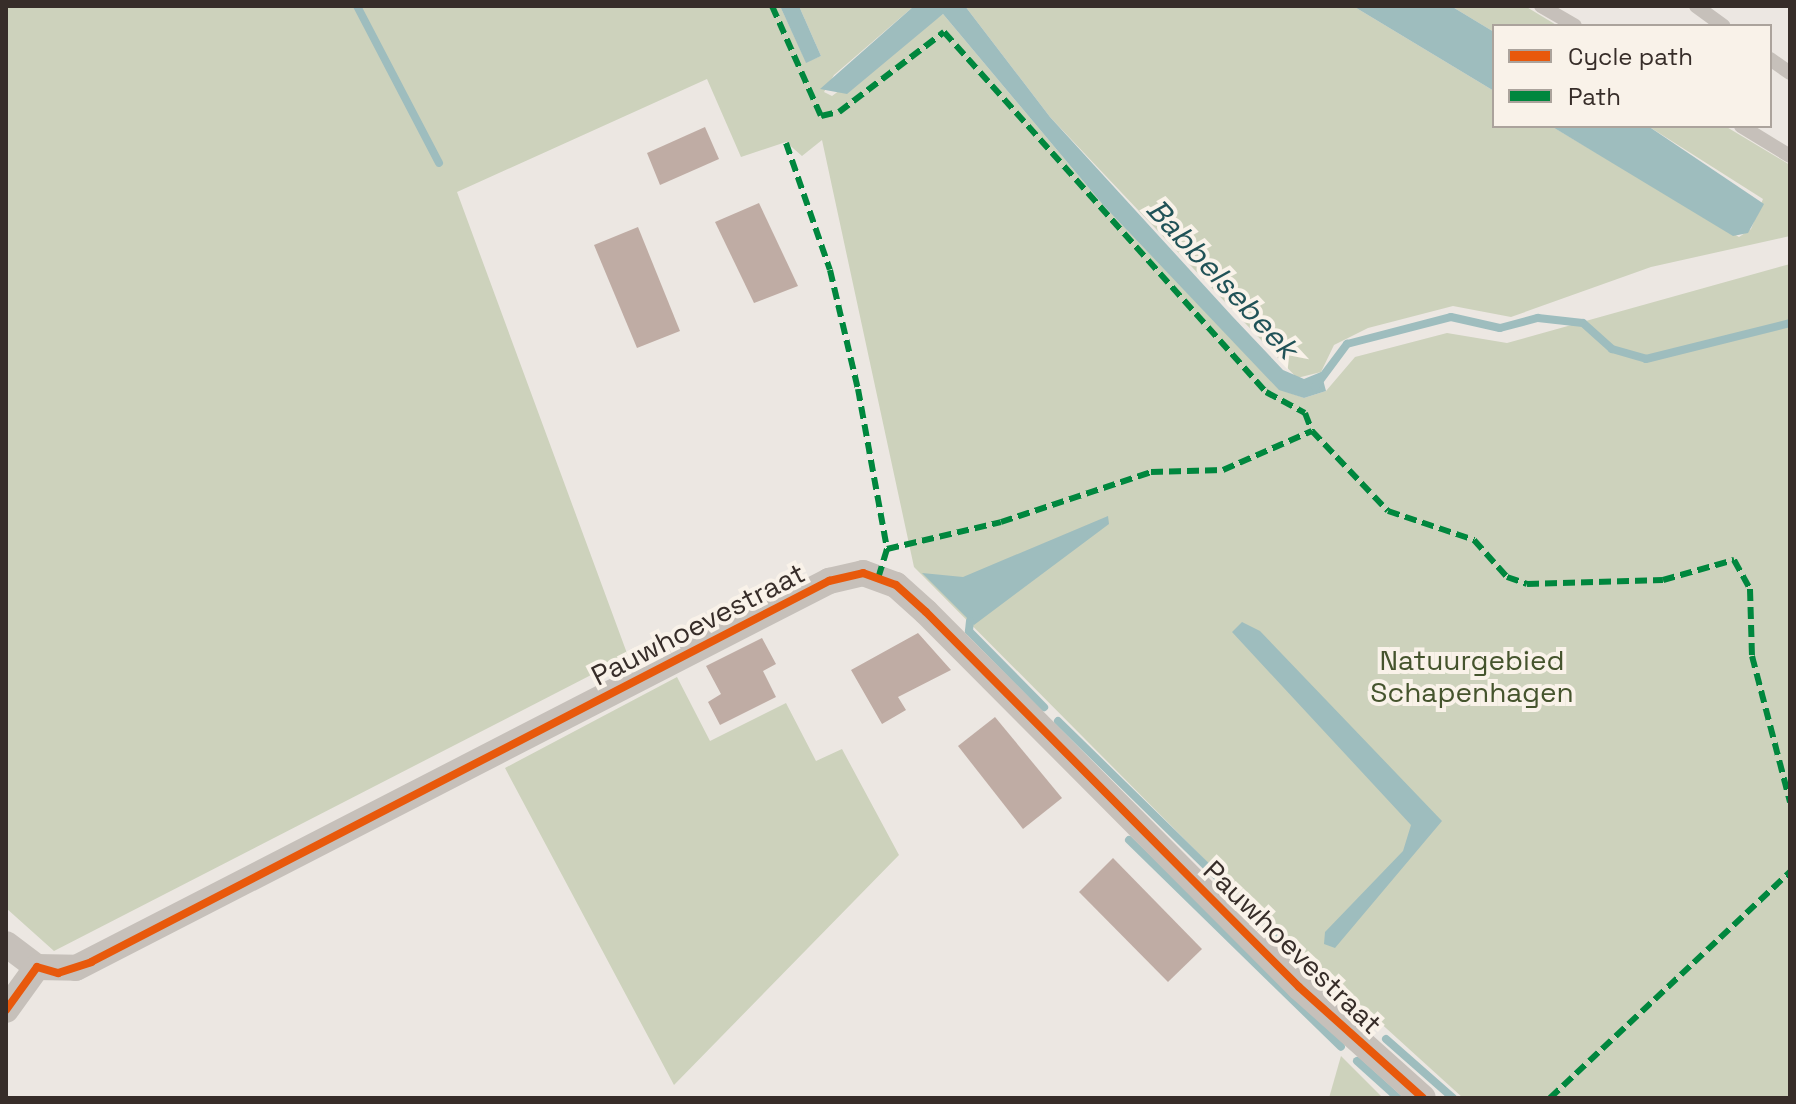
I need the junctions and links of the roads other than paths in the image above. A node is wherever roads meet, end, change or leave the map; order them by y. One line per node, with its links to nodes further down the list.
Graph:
1 (1541, 6): 3 (lane)
2 (1696, 6): 4 (lane)
3 (1572, 24)
4 (1721, 24)
5 (1772, 60): 6 (lane)
6 (1790, 73)
7 (1744, 128): 8 (lane)
8 (1790, 156)
9 (6, 944): 10 (street)
10 (37, 967): 11 (street); 12 (street, Pauwhoevestraat)
11 (6, 1010)
12 (1423, 1098)

